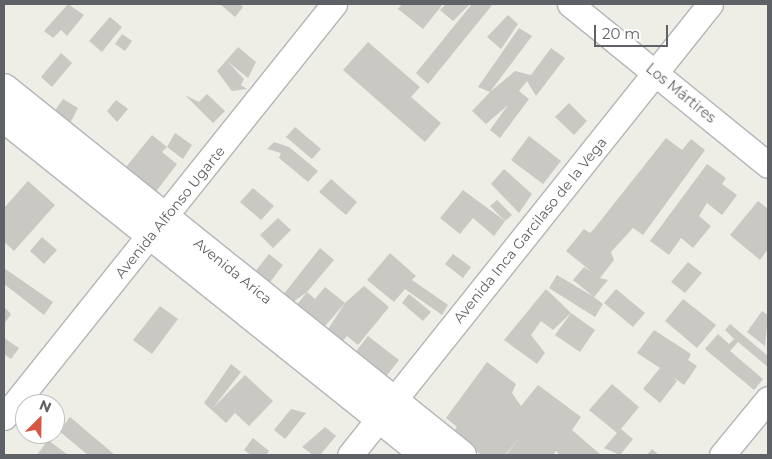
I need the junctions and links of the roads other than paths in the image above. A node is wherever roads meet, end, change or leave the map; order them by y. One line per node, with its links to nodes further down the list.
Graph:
1 (334, 4): 8 (street, Avenida Alfonso Ugarte)
2 (570, 4): 4 (street, Los Mártires)
3 (710, 4): 4 (street, Avenida Inca Garcilaso de la Vega)
4 (656, 73): 7 (street, Los Mártires); 10 (street, Avenida Inca Garcilaso de la Vega)
5 (4, 88): 8 (street, Avenida Arica)
6 (4, 118): 8 (street, Avenida Arica)
7 (768, 165)
8 (159, 226): 10 (street, Avenida Arica); 11 (street, Avenida Alfonso Ugarte)
9 (768, 399): 15 (street)
10 (387, 410): 12 (street, Avenida Inca Garcilaso de la Vega); 13 (street, Avenida Arica); 14 (street, Avenida Arica)
11 (4, 418)
12 (350, 455)
13 (425, 455)
14 (462, 455)
15 (722, 455)

